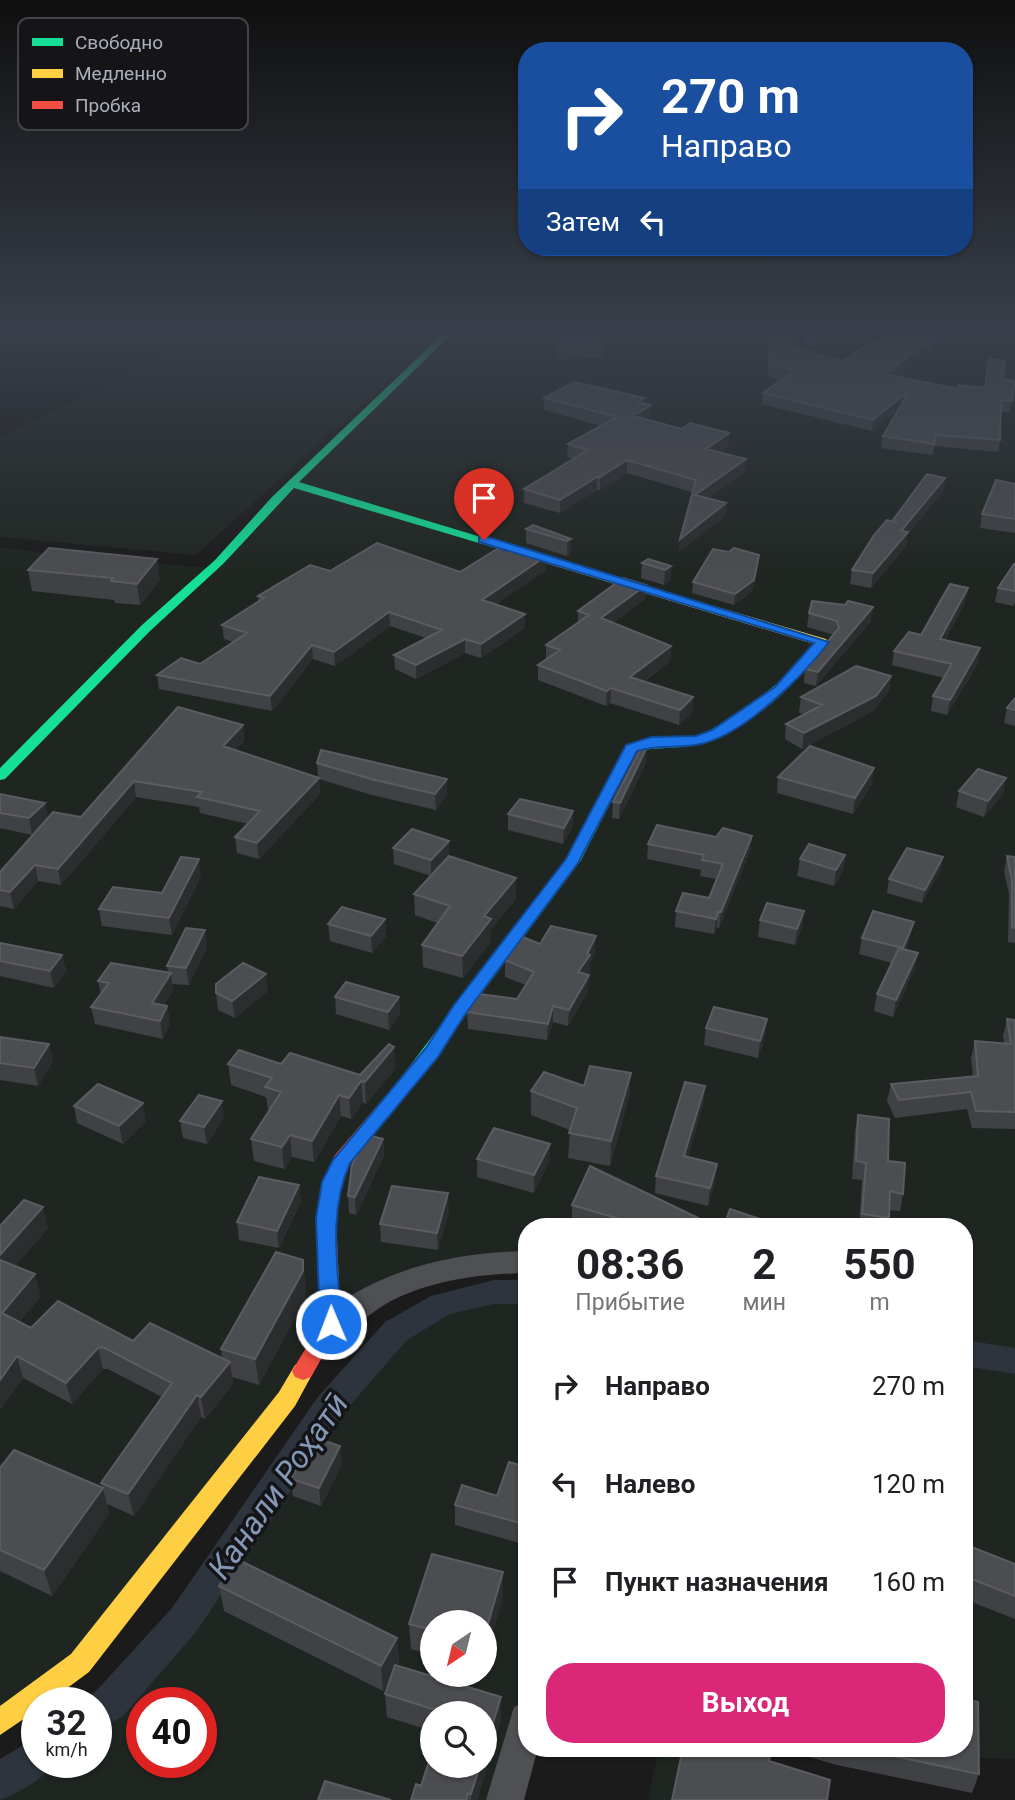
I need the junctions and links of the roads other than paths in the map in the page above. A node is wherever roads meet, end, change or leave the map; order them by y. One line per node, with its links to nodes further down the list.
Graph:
1 (367, 412): 2 (street)
2 (293, 484): 3 (street); 5 (street)
3 (0, 776)
4 (518, 1262): 5 (street)
5 (331, 1324): 6 (street)
6 (0, 1722)
7 (518, 1753): 8 (street)
8 (505, 1800)

